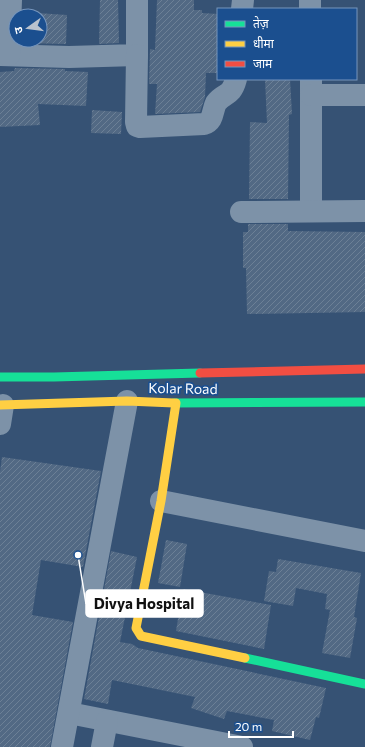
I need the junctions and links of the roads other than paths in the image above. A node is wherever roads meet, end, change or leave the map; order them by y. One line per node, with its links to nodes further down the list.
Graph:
1 (11, 0): 3 (street)
2 (137, 0): 4 (street)
3 (4, 55): 4 (street)
4 (137, 55): 5 (street)
5 (236, 80)
6 (311, 87): 7 (street); 8 (street)
7 (365, 96)
8 (311, 211): 9 (street); 10 (street)
9 (365, 211)
10 (241, 212)
11 (365, 369): 12 (main road, Kolar Road)
12 (0, 376)
13 (127, 401): 15 (main road, Kolar Road); 16 (main road, Kolar Road); 20 (street)
14 (365, 402): 15 (main road, Kolar Road)
15 (176, 403): 17 (main road)
16 (1, 411)
17 (161, 501): 18 (street); 19 (main road)
18 (365, 541)
19 (365, 684)
20 (69, 713): 21 (street); 23 (street)
21 (107, 721): 22 (street); 24 (street)
22 (214, 744): 25 (street)
23 (62, 747)
24 (102, 747)
25 (242, 747)

